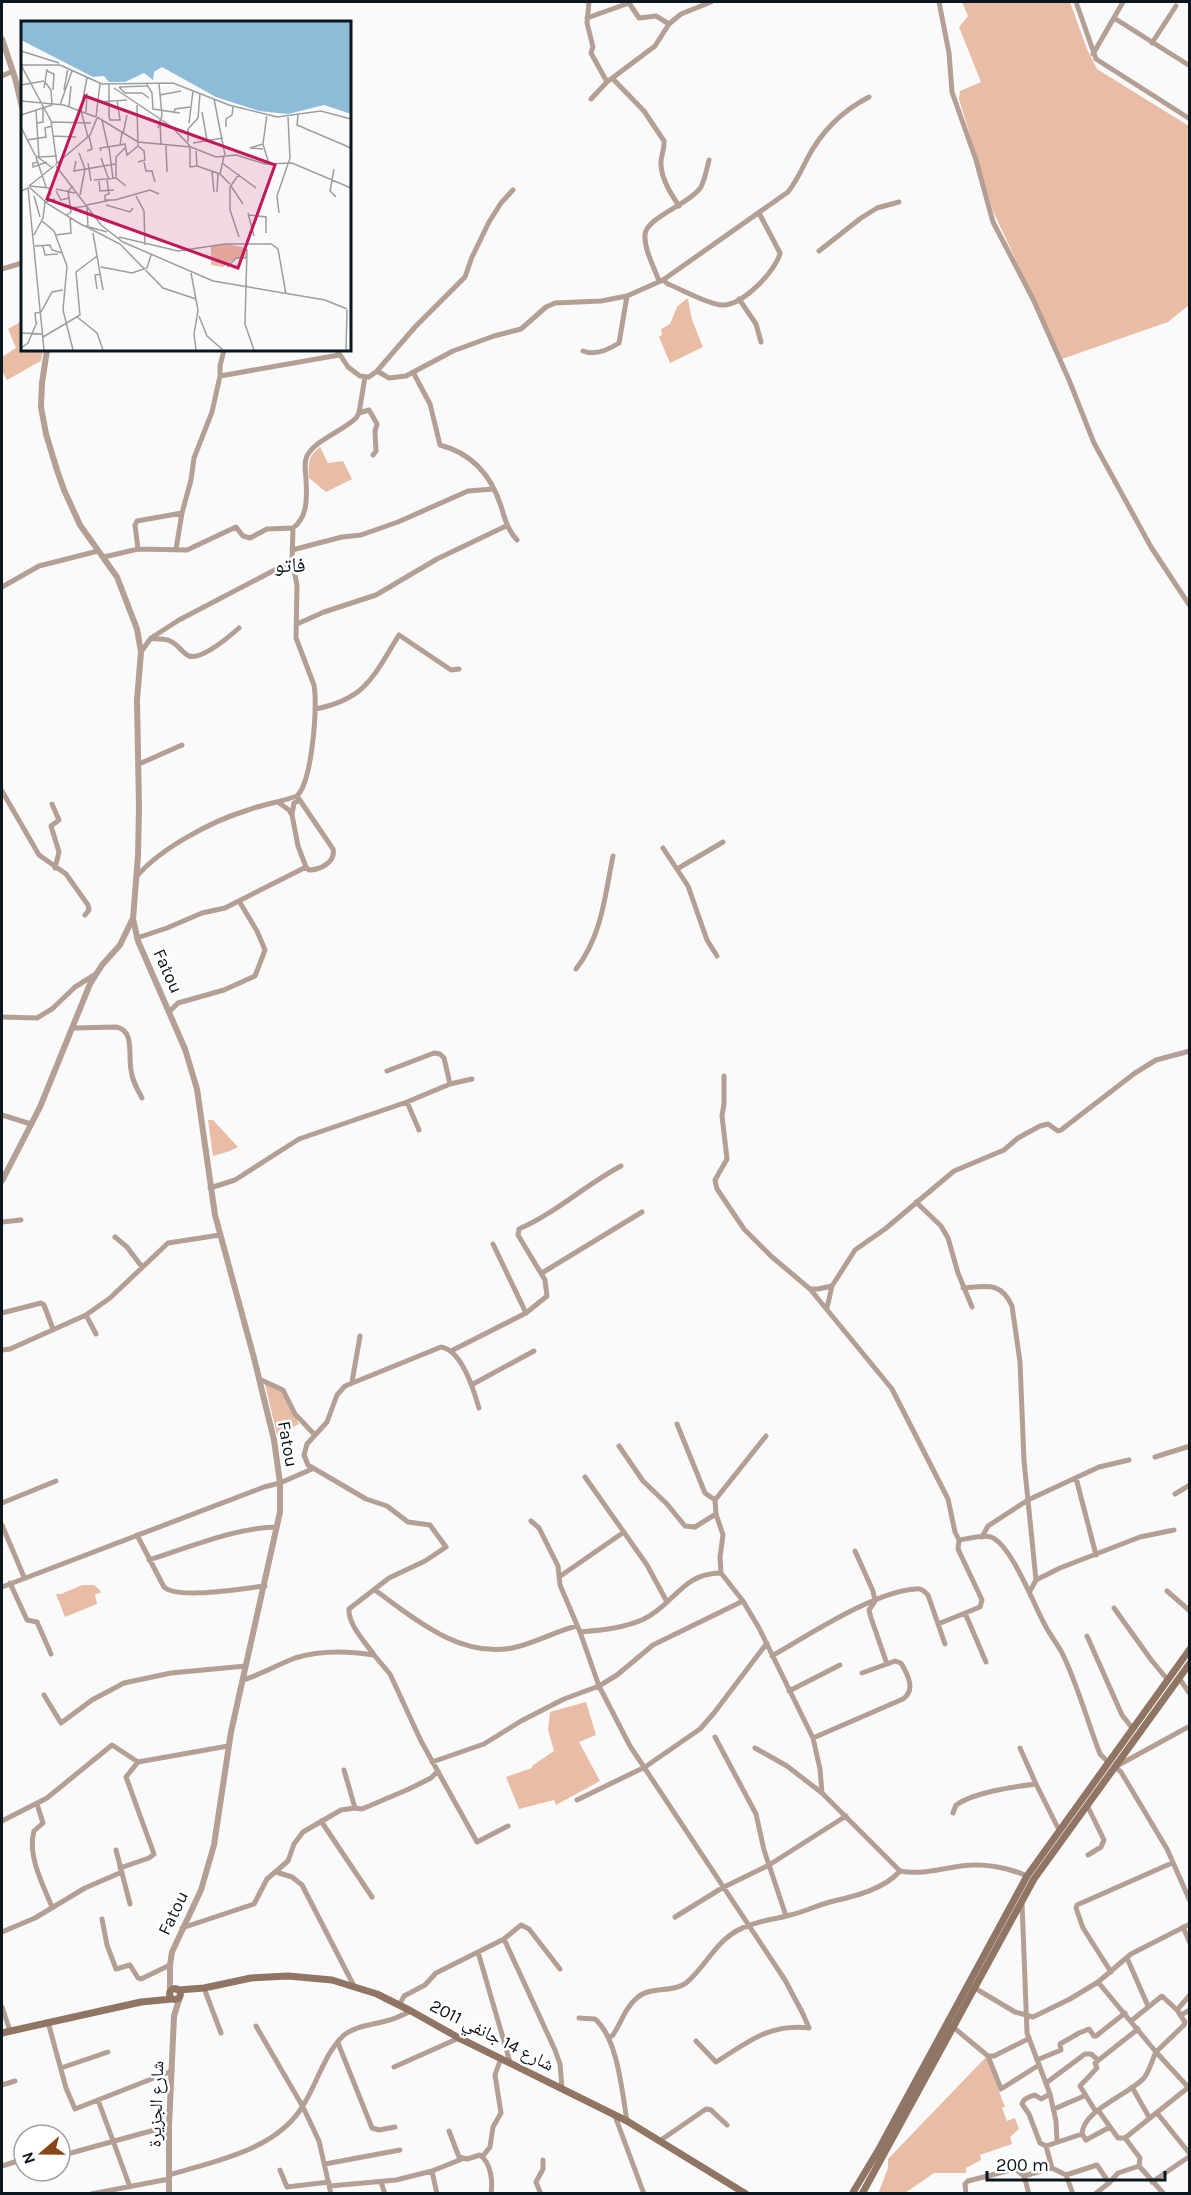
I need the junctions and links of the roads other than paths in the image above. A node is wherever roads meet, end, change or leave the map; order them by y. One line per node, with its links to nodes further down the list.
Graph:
1 (589, 2): 8 (street)
2 (629, 2): 8 (street); 10 (street)
3 (711, 2): 10 (street)
4 (939, 2): 56 (street)
5 (1076, 2): 13 (street)
6 (1123, 2): 9 (street)
7 (1176, 6): 12 (street)
8 (587, 18): 17 (street)
9 (1114, 18): 12 (street); 13 (street)
10 (669, 24): 17 (street)
11 (2, 39): 15 (street)
12 (1152, 43): 14 (street)
13 (1093, 54): 21 (street)
14 (1190, 66)
15 (13, 71): 16 (street); 20 (street)
16 (2, 76)
17 (610, 80): 19 (street); 25 (street)
18 (869, 97): 26 (street)
19 (591, 99)
20 (21, 103)
21 (1190, 119)
22 (709, 159): 25 (street)
23 (513, 190): 38 (street)
24 (899, 202): 27 (street)
25 (678, 206): 30 (street)
26 (759, 213): 30 (street); 32 (street)
27 (819, 251)
28 (21, 263): 29 (street)
29 (2, 269)
30 (661, 280): 31 (street); 32 (street)
31 (627, 296): 36 (street); 39 (street)
32 (739, 299): 33 (street)
33 (761, 342)
34 (47, 351): 51 (street, Fatou)
35 (224, 351): 40 (street)
36 (583, 351)
37 (338, 352): 40 (street); 41 (street)
38 (377, 371): 39 (street); 41 (street)
39 (413, 372): 44 (street)
40 (220, 376): 45 (street)
41 (364, 377): 42 (street)
42 (359, 413): 43 (street); 47 (street)
43 (373, 455)
44 (493, 489): 46 (street); 52 (street)
45 (182, 513): 49 (street); 50 (street)
46 (506, 526): 48 (street); 57 (street)
47 (293, 528): 50 (street); 52 (street)
48 (517, 540)
49 (138, 549): 50 (street); 53 (street)
50 (176, 549)
51 (98, 550): 53 (street, Fatou); 55 (street)
52 (292, 550): 54 (street)
53 (104, 556): 60 (street, Fatou)
54 (292, 561): 57 (street); 59 (street)
55 (2, 587)
56 (1190, 606)
57 (297, 624): 62 (street)
58 (239, 628): 59 (street)
59 (151, 638): 60 (street)
60 (141, 652): 64 (street, Fatou)
61 (459, 669): 62 (street)
62 (315, 709): 66 (street)
63 (183, 745): 64 (street)
64 (139, 764): 76 (street, Fatou)
65 (2, 792): 74 (street)
66 (298, 798): 67 (street); 69 (street); 73 (street)
67 (279, 802): 69 (street); 76 (street)
68 (52, 804): 74 (street)
69 (292, 815): 73 (street)
70 (723, 843): 75 (street)
71 (663, 848): 75 (street)
72 (613, 856): 83 (street)
73 (306, 867): 77 (street)
74 (55, 868): 78 (street)
75 (677, 869): 82 (street)
76 (137, 876): 79 (street, Fatou)
77 (239, 901): 80 (street); 85 (street)
78 (85, 915)
79 (133, 920): 80 (street, Fatou); 81 (street, Fatou)
80 (137, 939): 81 (street); 85 (street, Fatou)
81 (120, 945): 84 (street, Fatou)
82 (717, 956)
83 (576, 969)
84 (96, 974): 86 (street); 87 (street, Fatou)
85 (169, 1011): 100 (street, Fatou)
86 (2, 1017)
87 (74, 1028): 93 (street); 96 (street, Fatou)
88 (1190, 1052): 101 (street)
89 (387, 1071): 92 (street)
90 (724, 1076): 112 (street)
91 (472, 1079): 92 (street)
92 (450, 1084): 94 (street)
93 (141, 1098)
94 (406, 1102): 97 (street); 100 (street)
95 (2, 1115): 96 (street)
96 (31, 1124): 99 (street, Fatou)
97 (419, 1130)
98 (621, 1166): 109 (street)
99 (2, 1181)
100 (210, 1188): 105 (street, Fatou)
101 (916, 1202): 110 (street); 111 (street)
102 (642, 1212): 109 (street)
103 (21, 1220): 104 (street)
104 (2, 1222)
105 (220, 1235): 108 (street); 124 (street, Fatou)
106 (115, 1237): 108 (street)
107 (493, 1244): 116 (street)
108 (142, 1267): 117 (street)
109 (542, 1273): 116 (street)
110 (832, 1286): 112 (street); 114 (street)
111 (963, 1288): 113 (street); 143 (street)
112 (810, 1289): 114 (street)
113 (972, 1307)
114 (827, 1308): 153 (street)
115 (2, 1313): 118 (street)
116 (526, 1313): 123 (street)
117 (86, 1316): 118 (street); 119 (street)
118 (53, 1329): 121 (street)
119 (96, 1334)
120 (360, 1336): 125 (street)
121 (2, 1350)
122 (534, 1351): 126 (street)
123 (451, 1352): 125 (street); 126 (street)
124 (259, 1379): 129 (street); 139 (street, Fatou)
125 (352, 1382): 129 (street)
126 (472, 1384): 127 (street)
127 (479, 1408)
128 (677, 1424): 142 (street)
129 (314, 1434): 135 (street)
130 (766, 1436): 142 (street)
131 (619, 1446): 145 (street)
132 (1190, 1446): 133 (street)
133 (1155, 1457)
134 (1129, 1460): 137 (street)
135 (312, 1469): 139 (street); 164 (street)
136 (585, 1477): 150 (street)
137 (1076, 1478): 143 (street); 155 (street)
138 (56, 1481): 144 (street)
139 (280, 1484): 148 (street, Fatou); 151 (street)
140 (1190, 1485): 141 (street)
141 (1175, 1494)
142 (715, 1500): 145 (street)
143 (1028, 1500): 152 (street); 160 (street)
144 (2, 1503)
145 (716, 1514): 157 (street)
146 (531, 1521): 159 (street)
147 (2, 1525): 158 (street)
148 (277, 1527): 156 (street); 162 (street, Fatou)
149 (1174, 1530): 155 (street)
150 (624, 1532): 159 (street); 169 (street)
151 (137, 1535): 156 (street); 158 (street)
152 (982, 1537): 153 (street); 165 (street)
153 (960, 1540): 172 (street)
154 (855, 1551): 168 (street)
155 (1095, 1555): 160 (street)
156 (149, 1560): 162 (street)
157 (722, 1573): 167 (street); 169 (street)
158 (24, 1577): 161 (street)
159 (559, 1577): 174 (street)
160 (1036, 1580): 165 (street)
161 (10, 1583): 163 (street); 182 (street)
162 (265, 1586): 189 (street, Fatou)
163 (2, 1587)
164 (375, 1590): 174 (street); 177 (street)
165 (1030, 1591): 207 (street)
166 (1167, 1591): 171 (street)
167 (743, 1601): 178 (street); 194 (street)
168 (875, 1601): 173 (street); 184 (street); 187 (street)
169 (667, 1602): 175 (street)
170 (1114, 1608): 192 (street)
171 (1190, 1611)
172 (965, 1613): 173 (street); 185 (street)
173 (938, 1623): 179 (street)
174 (577, 1626): 175 (street)
175 (580, 1632): 194 (street)
176 (1087, 1636): 199 (street)
177 (363, 1638): 181 (street); 183 (street)
178 (766, 1643): 184 (street); 208 (street)
179 (945, 1644)
180 (1190, 1649): 192 (main road)
181 (355, 1652): 183 (street); 193 (street)
182 (51, 1654)
183 (374, 1655): 206 (street)
184 (772, 1656): 195 (street)
185 (986, 1662)
186 (1190, 1663): 191 (main road)
187 (887, 1664): 190 (street); 201 (street)
188 (840, 1665): 195 (street)
189 (246, 1666): 193 (street, Fatou); 197 (street)
190 (862, 1672)
191 (1179, 1678): 196 (street); 209 (main road)
192 (1167, 1679): 199 (main road)
193 (243, 1680): 202 (street, Fatou)
194 (599, 1686): 206 (street); 208 (street)
195 (789, 1691): 201 (street)
196 (1190, 1694)
197 (44, 1695)
198 (1190, 1726): 209 (street)
199 (1133, 1729): 207 (main road)
200 (715, 1737): 227 (street)
201 (813, 1738): 213 (street)
202 (228, 1746): 205 (street); 243 (street, Fatou)
203 (755, 1748): 213 (street)
204 (1020, 1748): 212 (street)
205 (138, 1762): 215 (street); 228 (street)
206 (432, 1762): 211 (street)
207 (1108, 1762): 209 (main road); 223 (main road)
208 (645, 1767): 214 (street); 232 (street)
209 (1115, 1767): 216 (main road); 226 (street)
210 (344, 1770): 217 (street)
211 (438, 1771): 217 (street); 222 (street)
212 (1036, 1784): 218 (street); 223 (street)
213 (822, 1793): 219 (street)
214 (577, 1800)
215 (37, 1804): 220 (street); 237 (street)
216 (1087, 1805): 225 (street); 235 (main road)
217 (355, 1808): 221 (street)
218 (953, 1813)
219 (846, 1816): 227 (street); 229 (street)
220 (2, 1821)
221 (321, 1821): 230 (street); 233 (street)
222 (508, 1826)
223 (1059, 1830): 231 (main road)
224 (116, 1850): 228 (street)
225 (1088, 1855)
226 (1172, 1863): 234 (street); 251 (street)
227 (769, 1865): 232 (street); 238 (street)
228 (121, 1870): 236 (street); 237 (street)
229 (900, 1871): 231 (street); 238 (street)
230 (276, 1872): 243 (street); 253 (street)
231 (1027, 1876): 254 (main road)
232 (722, 1888): 239 (street); 241 (street)
233 (372, 1897)
234 (1190, 1901)
235 (1022, 1902): 254 (main road); 266 (street)
236 (130, 1904)
237 (52, 1907): 244 (street)
238 (786, 1916): 241 (street)
239 (675, 1917)
240 (102, 1919): 249 (street)
241 (748, 1925): 276 (street); 278 (street)
242 (1186, 1926): 246 (street); 248 (street)
243 (182, 1928): 249 (street, Fatou)
244 (2, 1932)
245 (504, 1939): 247 (street); 250 (street); 294 (street)
246 (1190, 1942)
247 (477, 1952): 258 (street); 285 (street)
248 (1127, 1958): 251 (street); 259 (street)
249 (170, 1965): 256 (street, Fatou)
250 (560, 1969)
251 (1111, 1972): 252 (street)
252 (1098, 1982): 264 (street); 266 (street)
253 (354, 1986): 255 (main road, شارع 14 جانفي 2011); 258 (main road, شارع 14 جانفي 2011)
254 (971, 1986): 266 (street); 271 (main road); 302 (main road)
255 (204, 1988): 256 (main road, شارع 14 جانفي 2011); 274 (street)
256 (175, 1994): 269 (main road, شارع 14 جانفي 2011); 289 (street, شارع الجزيرة)
257 (1190, 1995): 261 (street)
258 (400, 2004): 263 (main road, شارع 14 جانفي 2011)
259 (1148, 2006): 261 (street); 268 (street)
260 (2, 2007): 273 (street)
261 (1177, 2010): 265 (street)
262 (1190, 2010): 265 (street)
263 (411, 2011): 275 (main road, شارع 14 جانفي 2011); 279 (street)
264 (1125, 2013): 268 (street); 286 (street)
265 (1181, 2015): 281 (street)
266 (1026, 2016): 277 (street)
267 (579, 2018): 276 (street)
268 (1131, 2021): 272 (street)
269 (48, 2022): 273 (main road, شارع 14 جانفي 2011); 288 (street)
270 (256, 2026): 300 (street)
271 (953, 2027): 282 (street); 302 (main road)
272 (1138, 2029): 281 (street); 284 (street)
273 (5, 2032)
274 (221, 2033)
275 (459, 2038): 283 (main road, شارع 14 جانفي 2011); 287 (street)
276 (609, 2038): 307 (street)
277 (1028, 2040): 282 (street); 286 (street)
278 (696, 2041)
279 (338, 2043): 300 (street); 310 (street)
280 (108, 2052): 288 (street)
281 (1155, 2052): 293 (street); 295 (street)
282 (988, 2055): 286 (street)
283 (501, 2058): 285 (main road, شارع 14 جانفي 2011); 322 (street)
284 (1098, 2060): 291 (street); 297 (street)
285 (510, 2062): 294 (main road, شارع 14 جانفي 2011)
286 (1038, 2062): 291 (street)
287 (394, 2067)
288 (61, 2068): 299 (street)
289 (172, 2071): 299 (street); 309 (street, شارع الجزيرة)
290 (15, 2081): 292 (street)
291 (1046, 2083): 296 (street)
292 (2, 2085)
293 (1132, 2087): 303 (street); 306 (street)
294 (562, 2088): 305 (main road, شارع 14 جانفي 2011)
295 (1187, 2088): 298 (street); 304 (street)
296 (1050, 2094): 301 (street); 318 (street)
297 (1084, 2096): 301 (street); 303 (street)
298 (1190, 2097)
299 (98, 2100): 317 (street)
300 (303, 2108): 325 (street); 332 (street)
301 (1054, 2109): 316 (street)
302 (904, 2110): 338 (main road)
303 (1097, 2111): 311 (street); 313 (street)
304 (1157, 2113): 306 (street); 321 (street)
305 (615, 2116): 307 (main road, شارع 14 جانفي 2011); 346 (street)
306 (1149, 2117): 314 (street)
307 (627, 2121): 315 (main road, شارع 14 جانفي 2011)
308 (727, 2125): 315 (street)
309 (169, 2126): 317 (street); 332 (street, شارع الجزيرة)
310 (394, 2127)
311 (1110, 2127): 313 (street); 314 (street)
312 (449, 2131): 323 (street)
313 (1082, 2134): 316 (street)
314 (1125, 2138): 326 (street)
315 (661, 2140): 347 (main road, شارع 14 جانفي 2011)
316 (1057, 2141): 318 (street)
317 (114, 2142): 320 (street); 337 (street)
318 (1046, 2146): 327 (street)
319 (400, 2150): 325 (street)
320 (72, 2153)
321 (1190, 2155): 334 (street)
322 (483, 2157): 323 (street); 344 (street)
323 (462, 2159): 329 (street)
324 (543, 2160): 345 (street)
325 (325, 2164): 336 (street)
326 (1139, 2166): 334 (street); 335 (street)
327 (1052, 2168): 330 (street); 331 (street)
328 (280, 2170): 336 (street)
329 (432, 2171): 333 (street); 343 (street)
330 (1066, 2175): 335 (street); 350 (street)
331 (1024, 2176): 348 (street); 349 (street)
332 (169, 2177): 337 (street); 340 (street, شارع الجزيرة)
333 (381, 2182): 336 (street); 342 (street)
334 (1152, 2182): 352 (street)
335 (1109, 2183): 351 (street)
336 (329, 2184): 341 (street)
337 (130, 2187): 339 (street)
338 (859, 2192)
339 (91, 2193)
340 (170, 2193)
341 (331, 2193)
342 (385, 2193)
343 (437, 2193)
344 (491, 2193)
345 (540, 2193)
346 (644, 2193)
347 (746, 2193)
348 (966, 2193)
349 (1029, 2193)
350 (1073, 2193)
351 (1095, 2193)
352 (1164, 2193)

